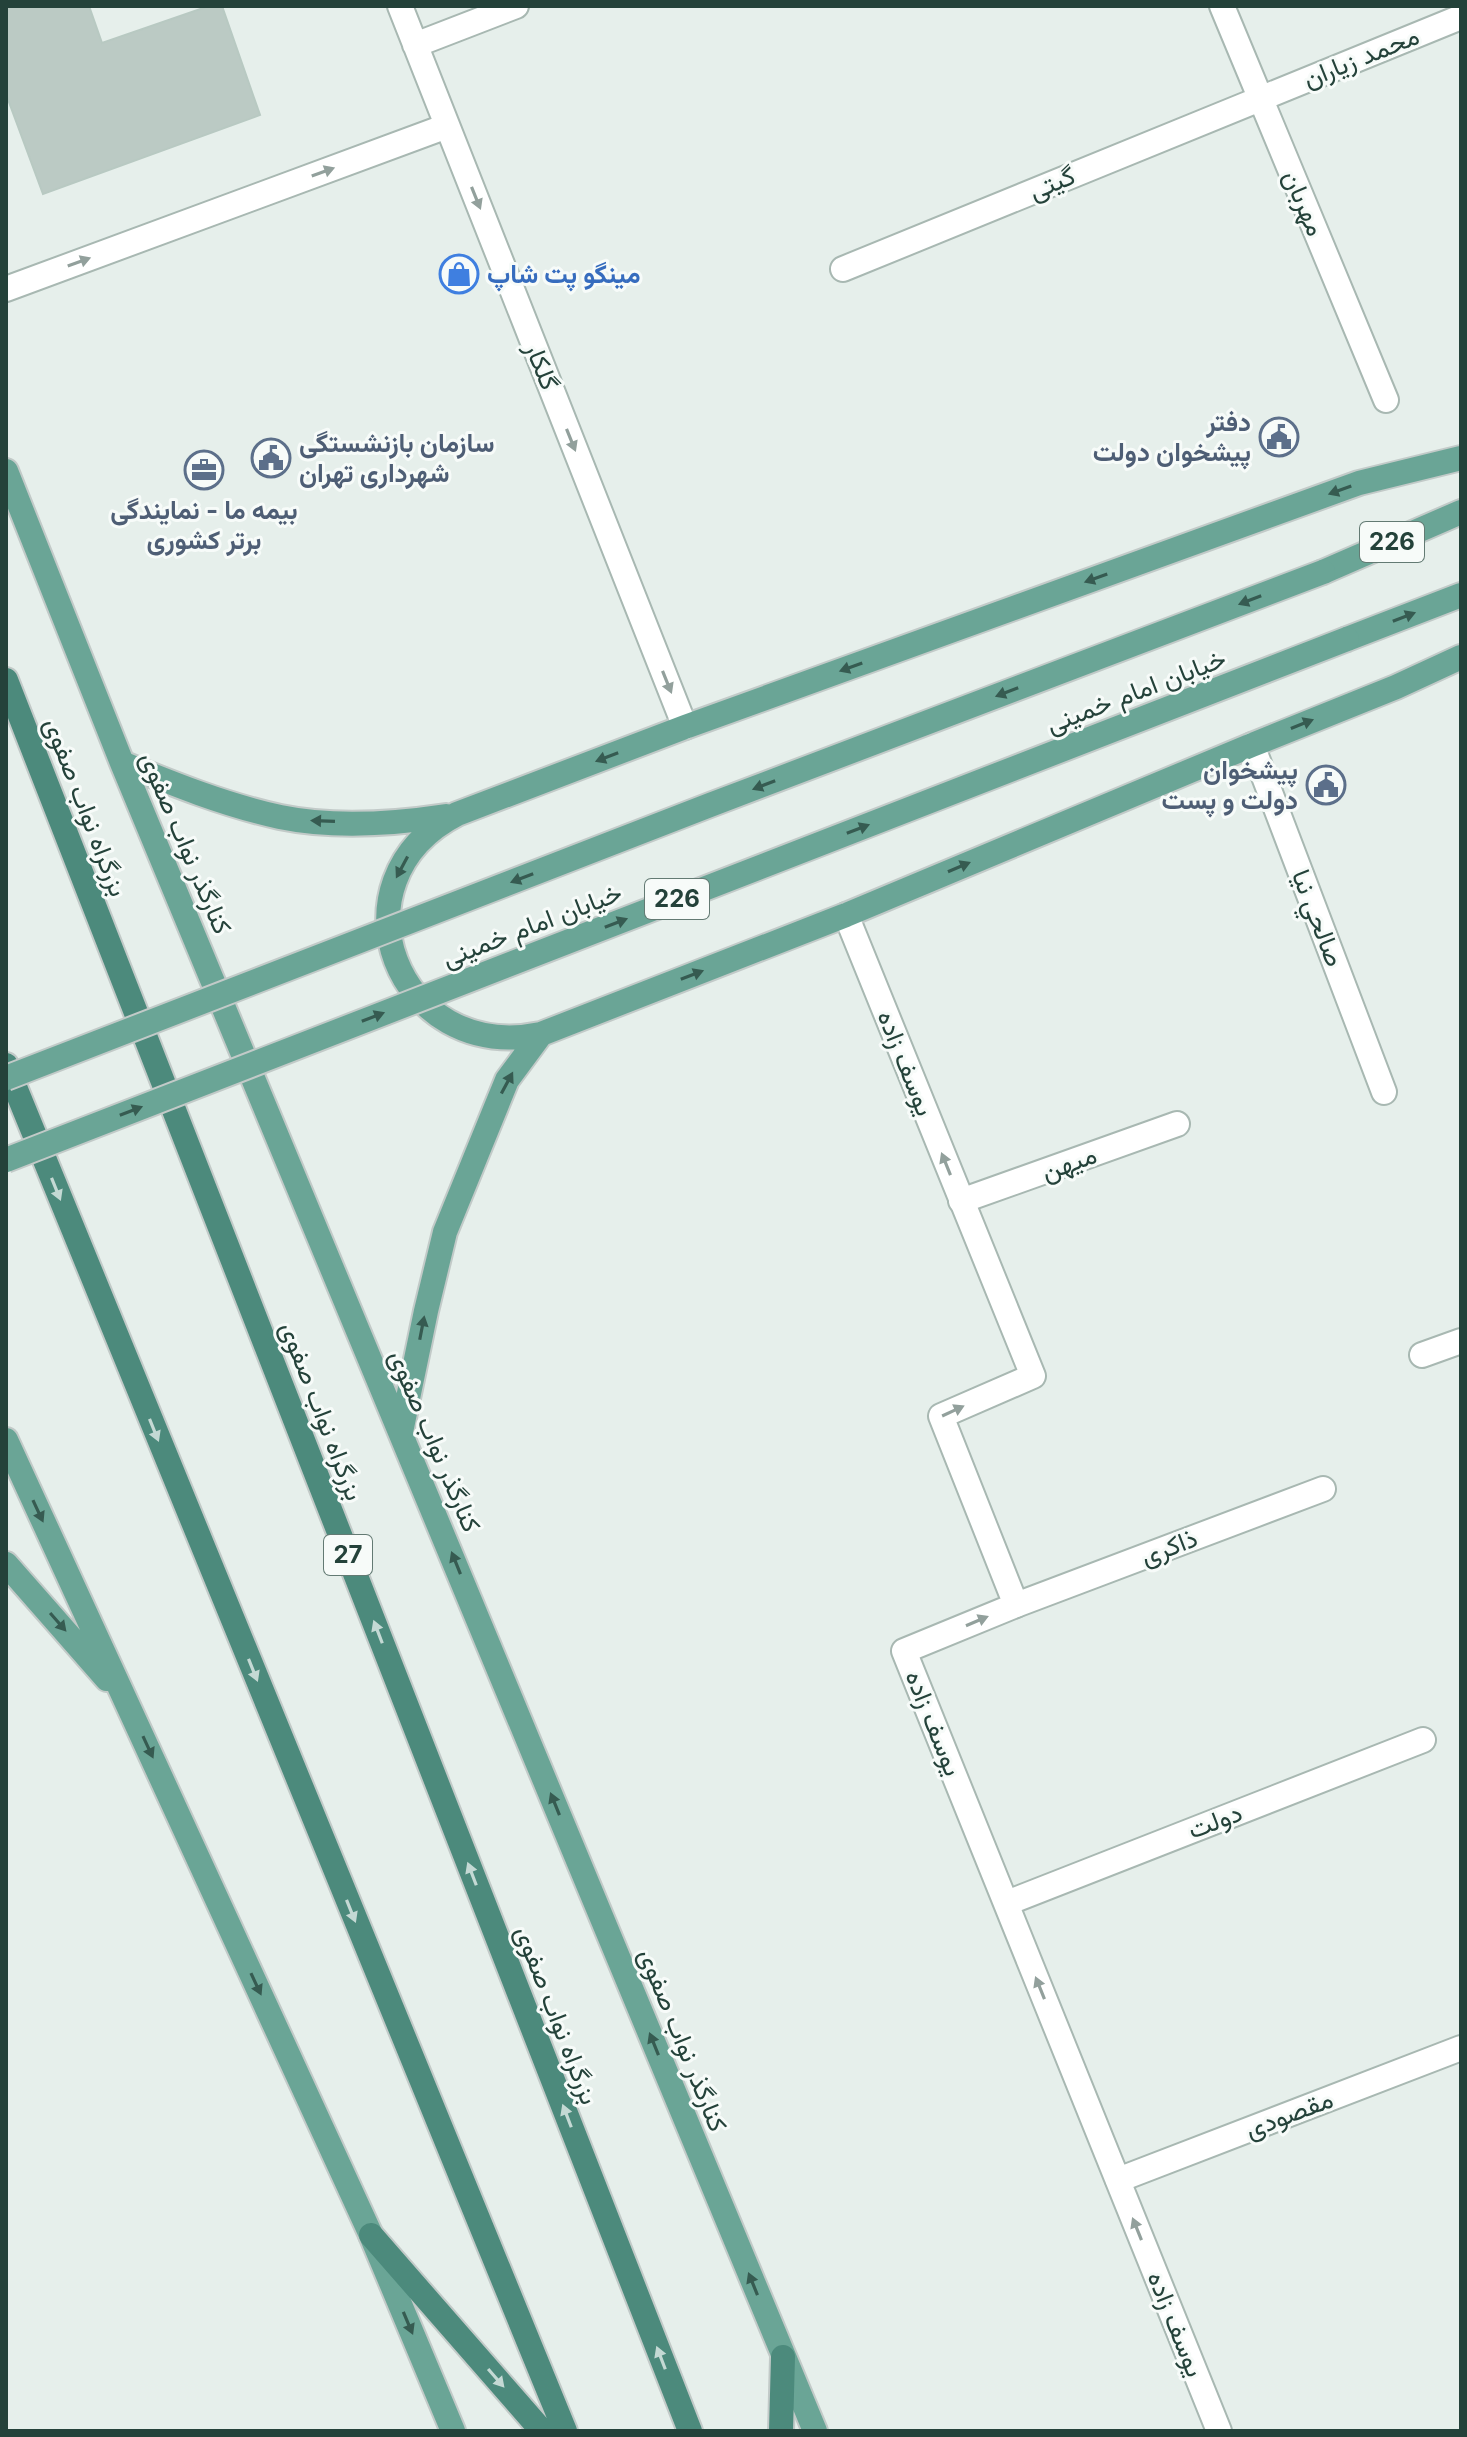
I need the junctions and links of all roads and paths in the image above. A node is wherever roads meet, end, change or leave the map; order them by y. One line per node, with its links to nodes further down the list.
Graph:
1 (400, 6): 5 (street, گلکار)
2 (516, 6): 5 (street)
3 (1222, 6): 6 (street, مهربان)
4 (1461, 17): 6 (street, محمد زیاران)
5 (415, 45): 7 (street, گلکار)
6 (1260, 98): 8 (street, گیتی); 10 (street, مهربان)
7 (447, 126): 9 (street, one-way to 7); 17 (street, گلکار, one-way to 17)
8 (843, 269)
9 (6, 289)
10 (1386, 400)
11 (1461, 458): 17 (main road, one-way to 17)
12 (6, 471): 19 (main road, کنارگذر نواب صفوی)
13 (1461, 512): 24 (main road, خیابان امام خمینی / 226, one-way to 24, bridge)
14 (1461, 595): 27 (main road, خیابان امام خمینی / 226, one-way to 14, bridge)
15 (1461, 657): 18 (main road, one-way to 15)
16 (6, 680): 47 (highway, بزرگراه نواب صفوی / 27, one-way to 16)
17 (685, 727): 20 (main road, one-way to 20)
18 (1252, 745): 21 (main road, one-way to 18); 25 (street, صالحي نیا)
19 (122, 763): 20 (main road, one-way to 19); 31 (main road, کنارگذر نواب صفوی)
20 (457, 814): 22 (main road, one-way to 22)
21 (846, 915): 22 (main road, one-way to 21); 28 (street, یوسف زاده, one-way to 21)
22 (541, 1034): 31 (main road, one-way to 22)
23 (6, 1065): 46 (highway, one-way to 46)
24 (6, 1078)
25 (1384, 1092)
26 (1177, 1124): 28 (street, میهن)
27 (6, 1160)
28 (961, 1201): 35 (street, یوسف زاده, one-way to 28)
29 (1461, 1341): 30 (street)
30 (1422, 1355)
31 (401, 1432): 42 (main road, کنارگذر نواب صفوی, one-way to 31)
32 (6, 1440): 36 (main road, one-way to 36)
33 (1323, 1489): 35 (street, ذاکری)
34 (6, 1564): 36 (main road, one-way to 36)
35 (1016, 1605): 38 (street, یوسف زاده, one-way to 35)
36 (128, 1703): 41 (main road, one-way to 41)
37 (1423, 1740): 38 (street, دولت)
38 (1007, 1903): 40 (street, یوسف زاده, one-way to 38)
39 (1461, 2048): 40 (street, مقصودی)
40 (1118, 2180): 43 (street, یوسف زاده, one-way to 40)
41 (371, 2235): 44 (main road, one-way to 44); 45 (highway, one-way to 45)
42 (783, 2357): 48 (highway); 49 (main road, کنارگذر نواب صفوی)
43 (1216, 2430)
44 (453, 2431)
45 (542, 2431)
46 (565, 2431)
47 (690, 2431)
48 (781, 2431)
49 (815, 2431)

